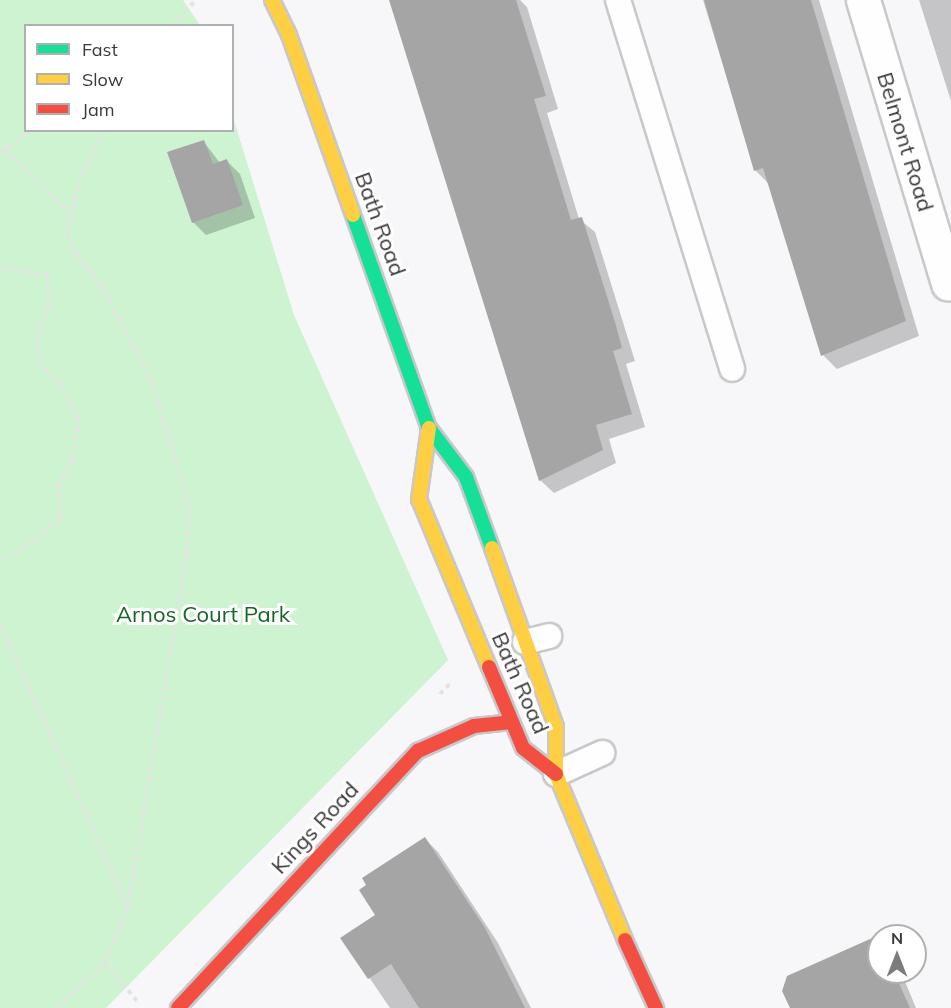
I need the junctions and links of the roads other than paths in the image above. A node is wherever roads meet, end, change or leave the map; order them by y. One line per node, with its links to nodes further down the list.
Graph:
1 (256, 0): 6 (lane)
2 (272, 0): 6 (main road, Bath Road)
3 (282, 0): 6 (main road, Bath Road)
4 (618, 0): 8 (lane)
5 (863, 0): 7 (street, Belmont Road)
6 (289, 35): 9 (main road, Bath Road)
7 (948, 284)
8 (732, 369)
9 (429, 428): 11 (main road, Bath Road); 12 (main road, Bath Road)
10 (549, 636): 11 (lane)
11 (525, 642): 14 (main road, Bath Road)
12 (511, 722): 14 (main road, Bath Road); 15 (main road, Kings Road)
13 (602, 753): 14 (lane)
14 (556, 774): 16 (main road, Bath Road)
15 (179, 1007)
16 (656, 1008)

